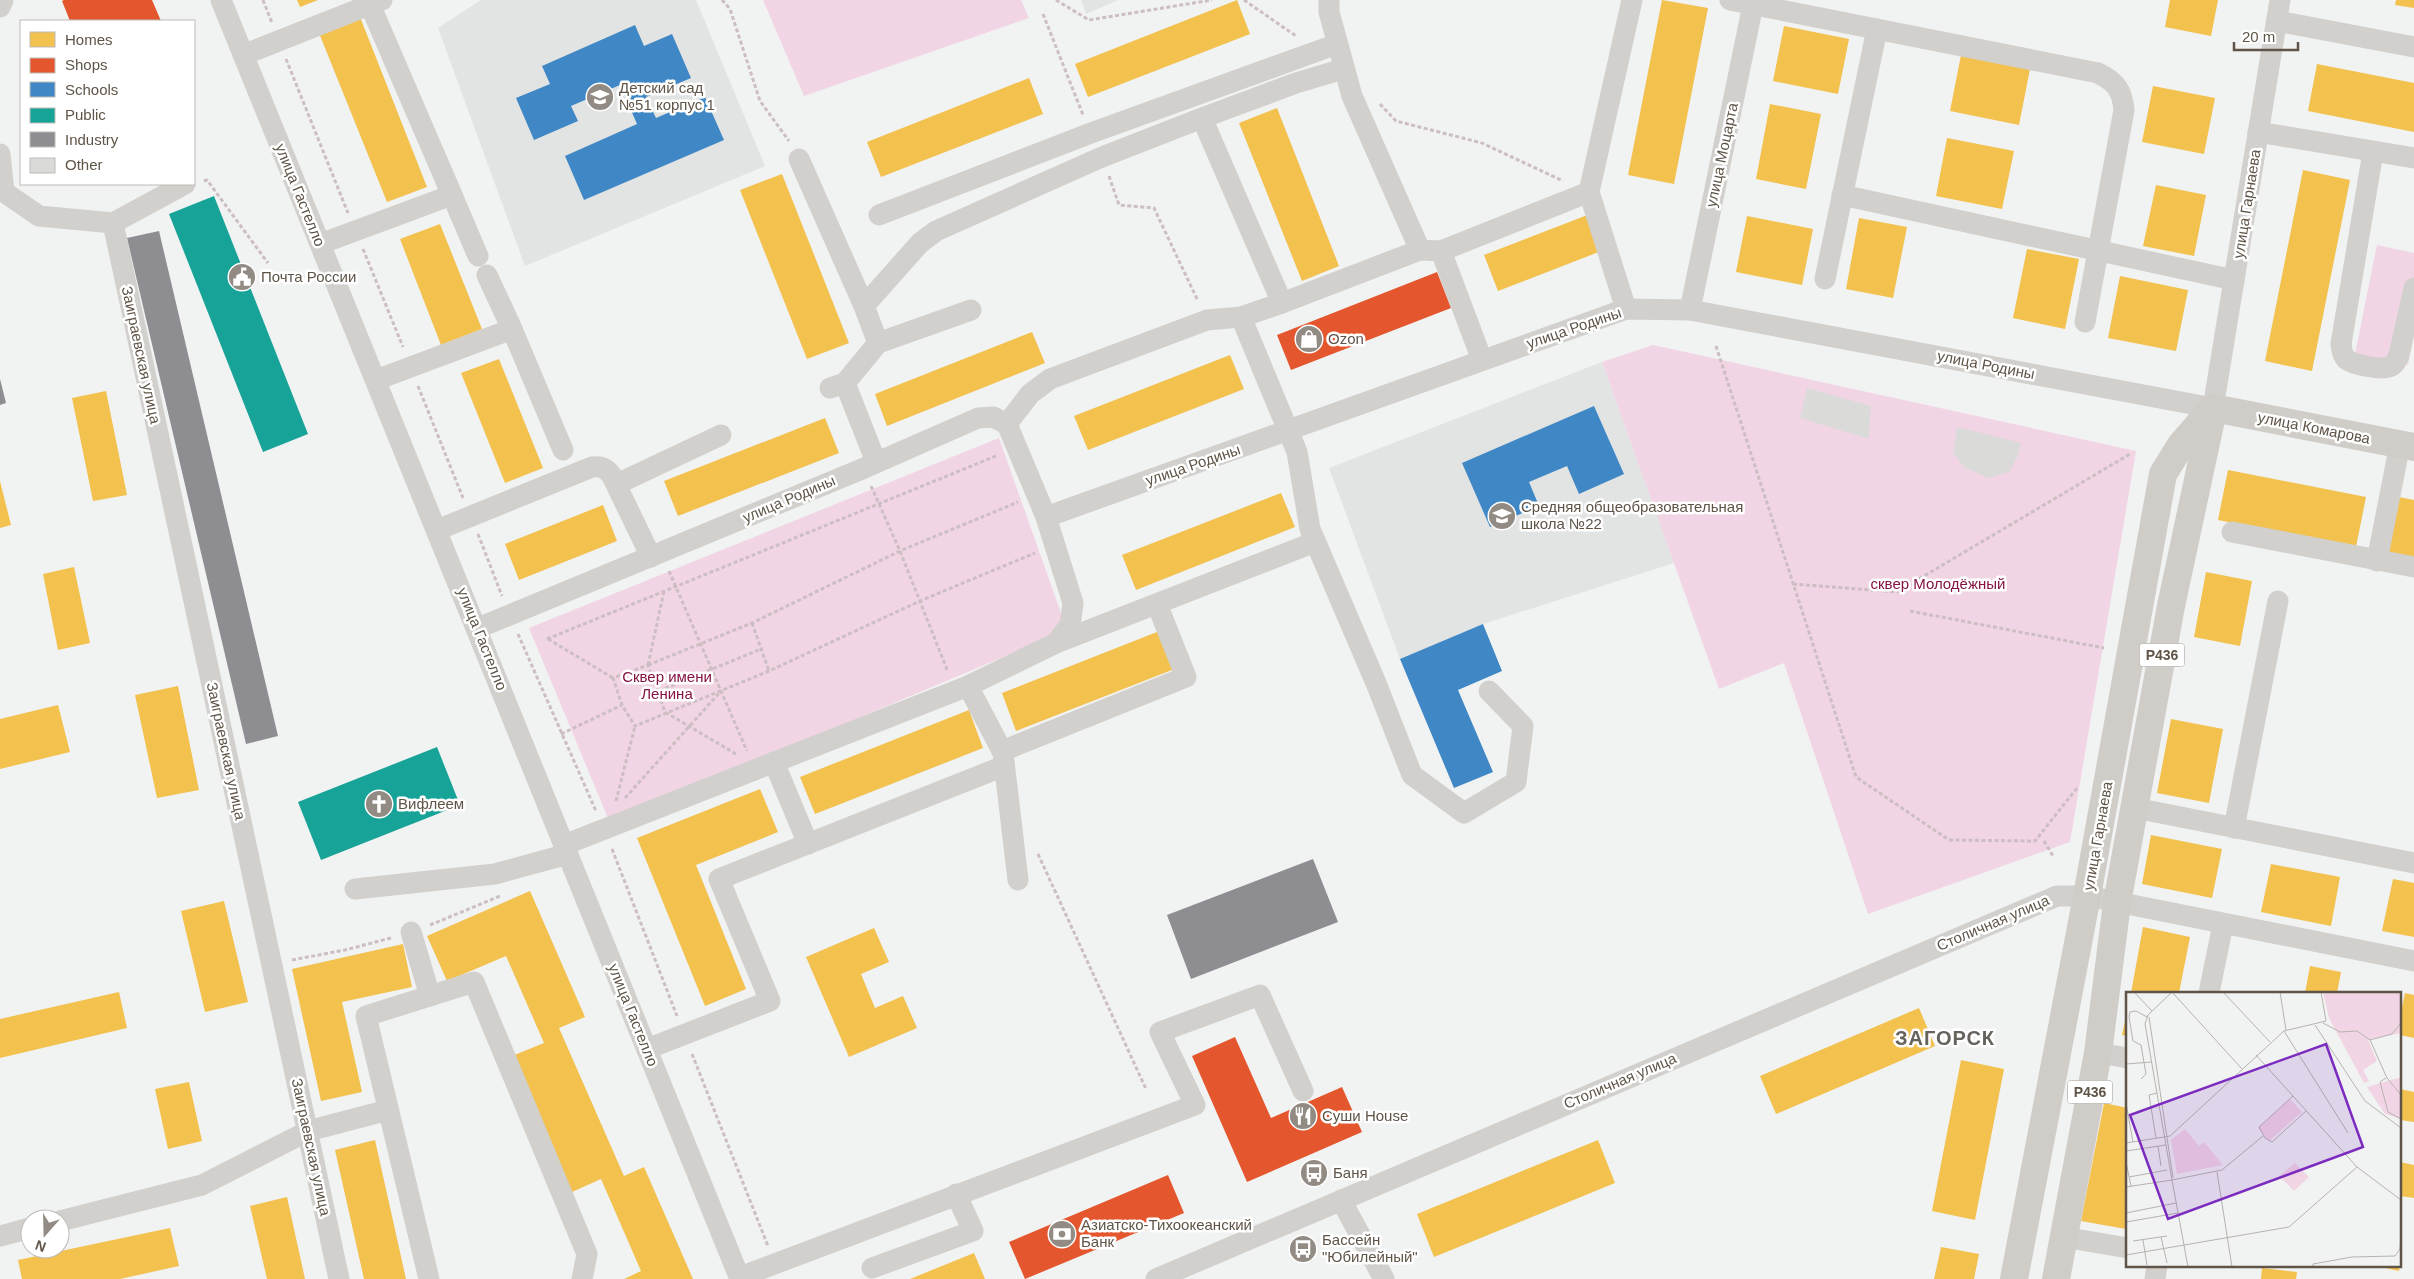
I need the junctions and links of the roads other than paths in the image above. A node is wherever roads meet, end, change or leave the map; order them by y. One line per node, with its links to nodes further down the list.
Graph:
1 (3, 0): 9 (street)
2 (221, 0): 14 (street, улица Гастелло)
3 (1329, 0): 12 (street)
4 (1632, 0): 23 (street)
5 (1730, 0): 8 (street)
6 (2280, 0): 10 (street, улица Гарнаева)
7 (373, 2): 14 (street); 24 (street)
8 (1754, 2): 11 (street); 38 (street, улица Моцарта)
9 (0, 7)
10 (2277, 21): 13 (street); 17 (street, улица Гарнаева)
11 (1877, 28): 25 (street); 30 (street)
12 (1337, 44): 15 (street); 26 (street)
13 (2414, 47)
14 (243, 55): 28 (street, улица Гастелло)
15 (1343, 69): 16 (street); 29 (street)
16 (1202, 118): 34 (street); 35 (street)
17 (2258, 132): 18 (street); 32 (street, улица Гарнаева)
18 (2373, 152): 20 (street); 33 (street)
19 (0, 154): 27 (street)
20 (2414, 158)
21 (799, 159): 35 (street)
22 (187, 185): 27 (street)
23 (1588, 192): 29 (street); 36 (street)
24 (452, 195): 28 (street); 41 (street)
25 (1842, 195): 30 (street); 31 (street)
26 (879, 215)
27 (113, 223): 87 (street, Заиграевская улица)
28 (320, 244): 44 (street, улица Гастелло)
29 (1430, 251): 34 (street); 43 (street)
30 (2098, 251): 32 (street); 40 (street)
31 (1825, 279)
32 (2234, 280): 45 (street, улица Гарнаева)
33 (2414, 288)
34 (1282, 303): 39 (street)
35 (864, 306): 42 (street)
36 (1626, 309): 38 (street, улица Родины); 43 (street, улица Родины)
37 (970, 310): 42 (street)
38 (1690, 310): 45 (street, улица Родины)
39 (1241, 317): 46 (street); 47 (street)
40 (2085, 322)
41 (512, 329): 44 (street); 50 (street)
42 (878, 343): 51 (street)
43 (1482, 360): 47 (street, улица Родины)
44 (376, 380): 54 (street, улица Гастелло)
45 (2213, 408): 49 (main road, улица Комарова); 68 (main road, улица Гарнаева / P436); 75 (main road, улица Гарнаева)
46 (1007, 424): 51 (street, улица Родины); 53 (street)
47 (1287, 432): 53 (street, улица Родины); 56 (street)
48 (721, 435): 52 (street)
49 (2407, 446): 58 (street)
50 (563, 450)
51 (869, 465): 57 (street, улица Родины)
52 (616, 484): 54 (street); 57 (street)
53 (1046, 517): 63 (street)
54 (437, 530): 62 (street, улица Гастелло)
55 (2232, 532): 58 (street)
56 (1315, 542): 61 (street); 65 (street)
57 (656, 555): 62 (street, улица Родины)
58 (2377, 561): 59 (street)
59 (2414, 567)
60 (2278, 601): 69 (street)
61 (1157, 604): 63 (street); 66 (street)
62 (478, 628): 71 (street, улица Гастелло)
63 (1056, 643): 64 (street)
64 (962, 688): 66 (street); 67 (street)
65 (1488, 691)
66 (1003, 758): 70 (street); 73 (street)
67 (757, 763): 70 (street); 71 (street)
68 (2135, 808): 69 (street); 76 (main road, улица Гарнаева / P436)
69 (2234, 828): 72 (street)
70 (808, 844): 82 (street)
71 (566, 850): 74 (street); 82 (street, улица Гастелло)
72 (2414, 863)
73 (1018, 880)
74 (356, 890)
75 (2087, 896): 76 (street, Столичная улица); 89 (street, Столичная улица); 103 (main road, улица Гарнаева)
76 (2117, 903): 77 (street, Столичная улица); 83 (main road, улица Гарнаева / P436)
77 (2223, 924): 79 (street, Столичная улица); 80 (street)
78 (411, 932): 81 (street)
79 (2414, 961)
80 (2209, 992)
81 (430, 996): 86 (street); 100 (street)
82 (647, 1049): 97 (street, улица Гастелло)
83 (2098, 1053): 84 (street); 93 (main road, улица Гарнаева / P436)
84 (2126, 1058)
85 (1303, 1091): 88 (street)
86 (388, 1110): 87 (street); 99 (street)
87 (308, 1131): 90 (street); 98 (street, Заиграевская улица)
88 (956, 1194): 96 (street); 97 (street)
89 (1341, 1200): 101 (street, Столичная улица); 102 (street)
90 (70, 1218)
91 (20, 1231): 92 (street)
92 (0, 1236)
93 (2063, 1237): 94 (street); 104 (main road, улица Гарнаева / P436)
94 (2126, 1248)
95 (2157, 1266): 105 (street)
96 (872, 1268)
97 (740, 1278)
98 (339, 1279)
99 (430, 1279)
100 (582, 1279)
101 (1156, 1279)
102 (1384, 1279)
103 (2014, 1279)
104 (2056, 1279)
105 (2155, 1279)

